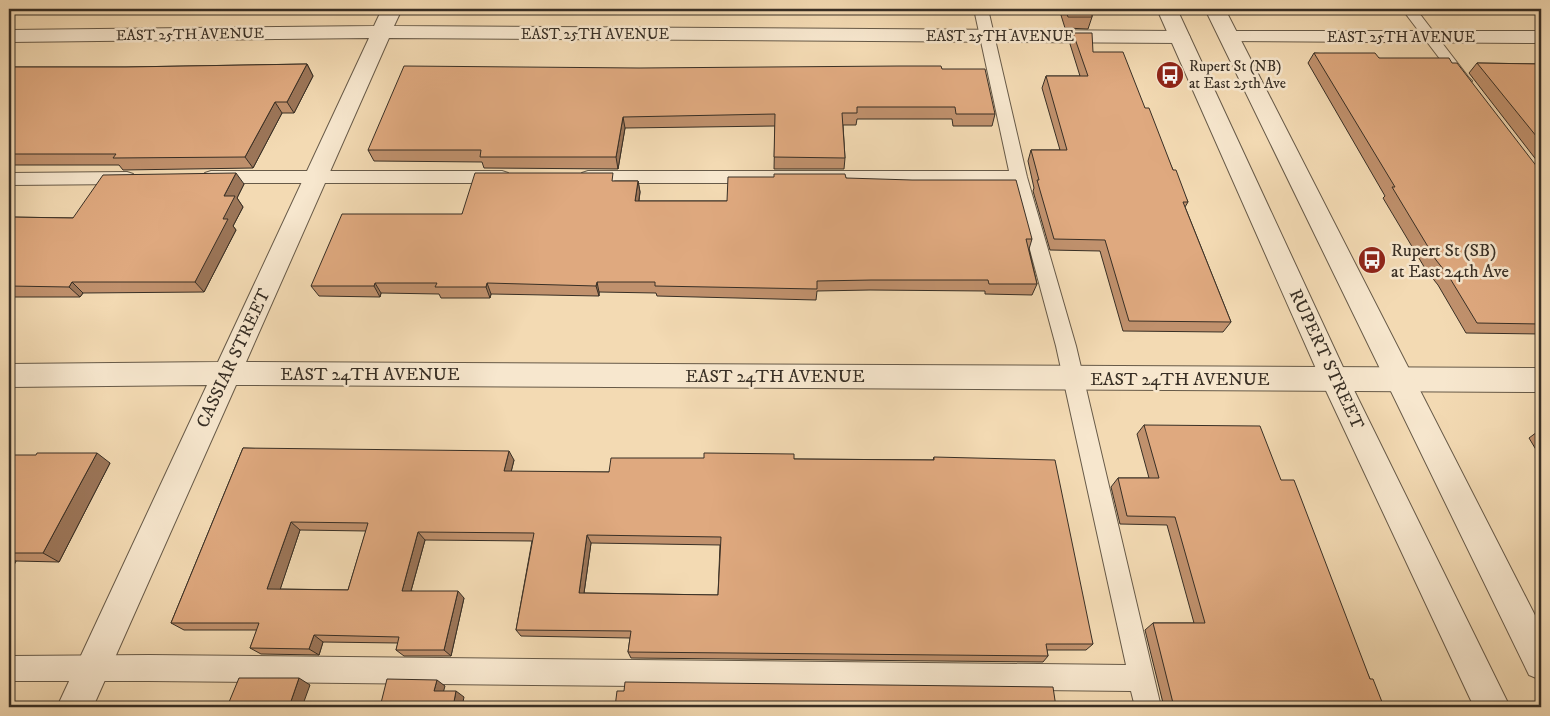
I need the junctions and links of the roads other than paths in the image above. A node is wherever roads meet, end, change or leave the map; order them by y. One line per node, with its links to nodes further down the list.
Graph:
1 (981, 9): 8 (lane)
2 (1167, 9): 9 (street, RUPERT STREET)
3 (1215, 9): 10 (street)
4 (1409, 9): 11 (lane)
5 (387, 20): 6 (street, EAST 25TH AVENUE); 8 (street, EAST 25TH AVENUE); 13 (street, CASSIAR STREET)
6 (9, 36)
7 (1541, 36): 11 (street, EAST 25TH AVENUE)
8 (987, 37): 9 (street, EAST 25TH AVENUE); 16 (lane)
9 (1180, 37): 23 (street, RUPERT STREET)
10 (1230, 37): 11 (street, EAST 25TH AVENUE); 24 (street)
11 (1430, 37): 12 (lane)
12 (1474, 94)
13 (317, 176): 14 (lane); 18 (lane); 20 (street, CASSIAR STREET)
14 (522, 176)
15 (572, 176): 16 (lane)
16 (1019, 176): 22 (lane)
17 (145, 177): 19 (lane)
18 (193, 177)
19 (9, 179)
20 (226, 373): 21 (street, EAST 24TH AVENUE); 22 (street, EAST 24TH AVENUE); 27 (street, CASSIAR STREET)
21 (9, 375)
22 (1073, 378): 23 (street, EAST 24TH AVENUE); 29 (lane)
23 (1335, 380): 24 (street, EAST 24TH AVENUE); 32 (street, RUPERT STREET)
24 (1399, 380): 25 (street, EAST 24TH AVENUE); 26 (street)
25 (1541, 380)
26 (1541, 664)
27 (93, 668): 28 (lane); 29 (lane); 30 (street, CASSIAR STREET)
28 (9, 669)
29 (1142, 678): 31 (lane)
30 (75, 707)
31 (1148, 707)
32 (1492, 707)

